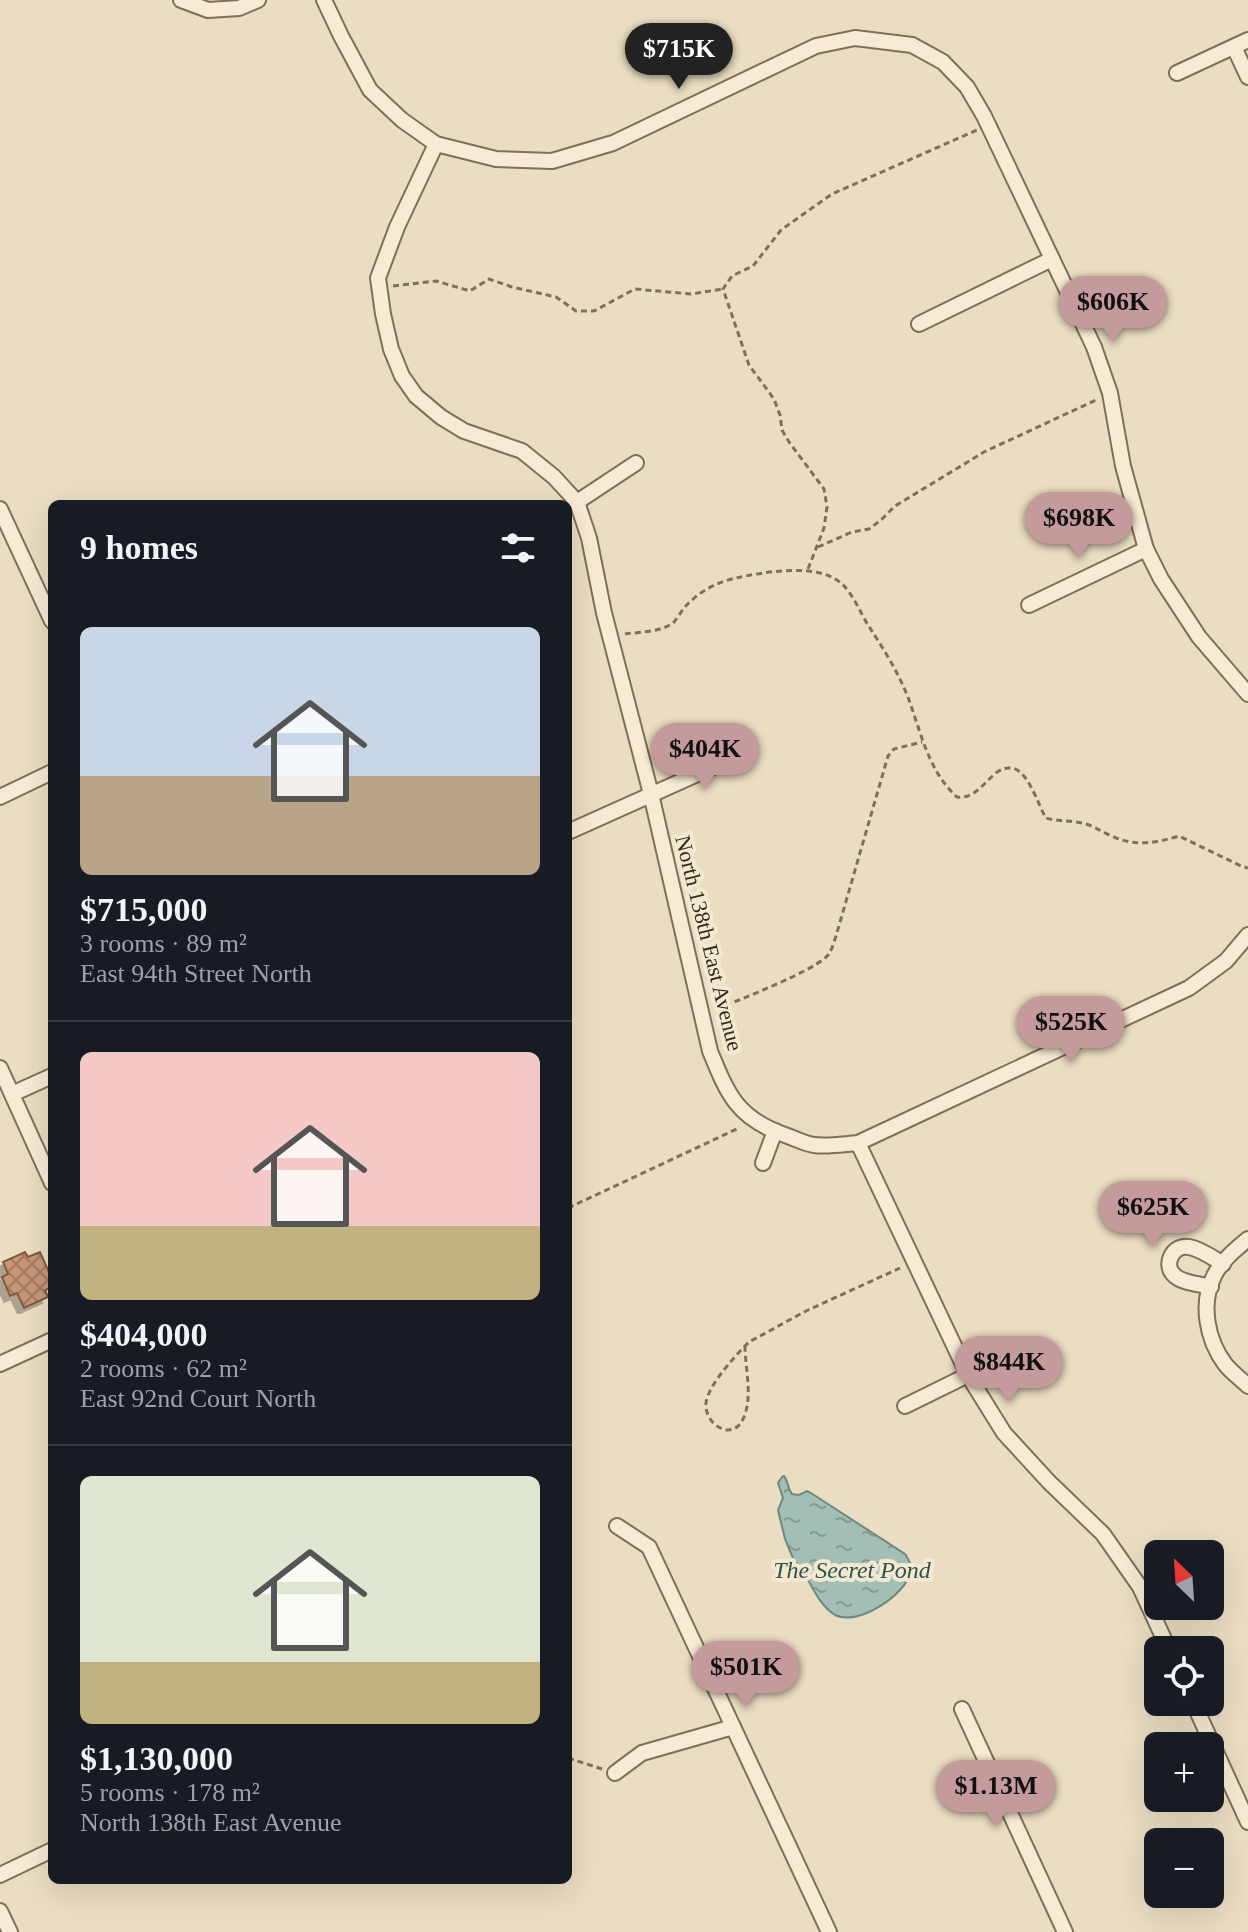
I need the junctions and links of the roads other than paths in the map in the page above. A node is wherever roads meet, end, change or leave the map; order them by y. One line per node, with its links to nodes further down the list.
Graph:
1 (181, 0): 2 (street)
2 (258, 0)
3 (324, 0): 8 (street)
4 (1248, 40): 5 (street)
5 (1234, 47): 6 (street); 7 (street)
6 (1177, 73)
7 (1248, 77)
8 (436, 144): 9 (street); 12 (street, North 138th East Avenue)
9 (1052, 259): 10 (street); 14 (street)
10 (919, 324)
11 (636, 463): 12 (street)
12 (577, 502): 20 (street, North 138th East Avenue)
13 (0, 509): 16 (street)
14 (1146, 549): 15 (street); 17 (street)
15 (1029, 605)
16 (48, 612)
17 (1248, 694)
18 (744, 753): 20 (street)
19 (48, 774): 21 (street)
20 (651, 794): 22 (street); 27 (street, North 138th East Avenue)
21 (0, 797)
22 (572, 830)
23 (1248, 935): 28 (street)
24 (0, 1068): 26 (street)
25 (48, 1078): 26 (street)
26 (12, 1094): 30 (street)
27 (775, 1131): 28 (street, North 138th East Avenue); 29 (street)
28 (858, 1143): 34 (street)
29 (763, 1163)
30 (48, 1174)
31 (1248, 1239): 35 (street)
32 (48, 1342): 33 (street)
33 (0, 1364)
34 (968, 1375): 36 (street); 38 (street)
35 (1248, 1386)
36 (905, 1406)
37 (617, 1526): 41 (street)
38 (1163, 1636)
39 (962, 1709): 50 (street)
40 (1200, 1716): 43 (street)
41 (733, 1727): 42 (street); 49 (street)
42 (615, 1773)
43 (1242, 1795): 44 (street)
44 (1248, 1822)
45 (48, 1852): 46 (street)
46 (0, 1875)
47 (0, 1911): 48 (street)
48 (10, 1932)
49 (829, 1932)
50 (1065, 1932)

